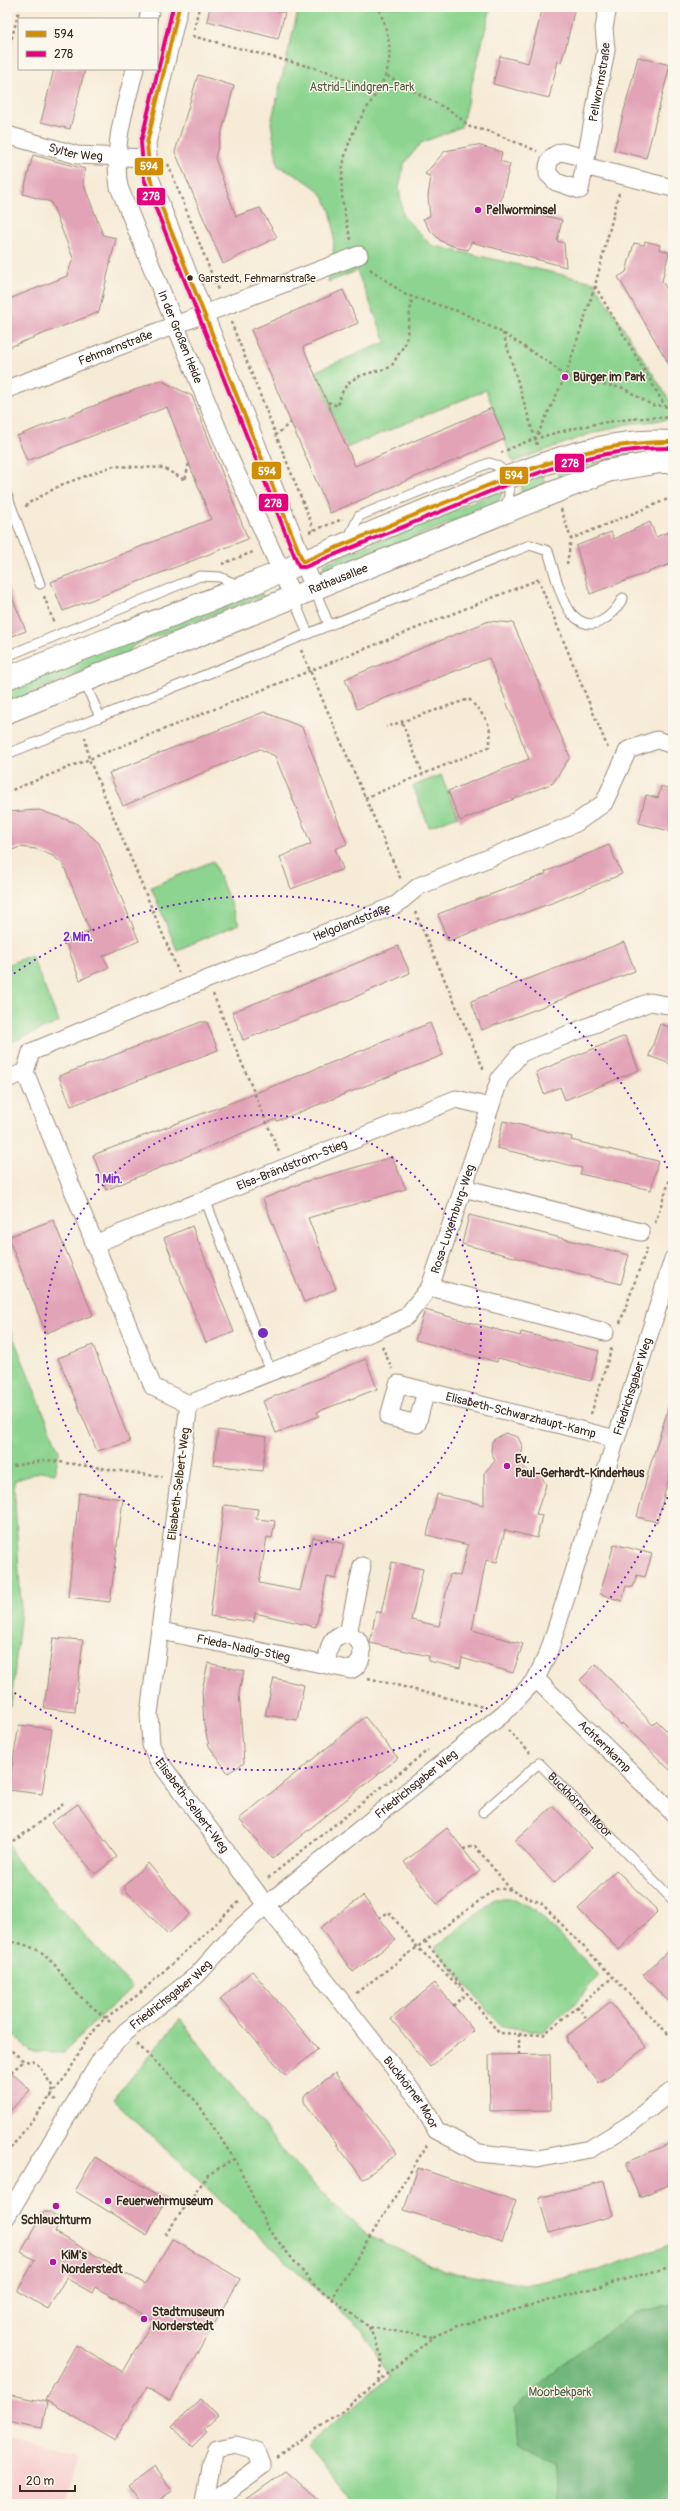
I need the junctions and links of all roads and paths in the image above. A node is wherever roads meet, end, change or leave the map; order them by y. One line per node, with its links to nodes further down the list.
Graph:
1 (20, 7): 8 (path)
2 (151, 7): 6 (street)
3 (179, 7): 15 (street)
4 (378, 7): 10 (path)
5 (608, 7): 16 (street, Pellwormstraße)
6 (148, 18)
7 (192, 36): 11 (path)
8 (7, 56)
9 (135, 70): 13 (street, In der Großen Heide)
10 (387, 76): 11 (path); 14 (path)
11 (378, 93): 20 (path)
12 (7, 134): 13 (street, Sylter Weg)
13 (116, 157): 15 (street, Sylter Weg); 25 (street, In der Großen Heide)
14 (552, 157): 16 (street); 16 (street, Pellwormstraße)
15 (147, 158): 24 (street)
16 (585, 162): 18 (street)
17 (167, 163): 23 (path)
18 (624, 175): 19 (street); 21 (path)
19 (673, 188)
20 (359, 255): 22 (path); 23 (street, Fehmarnstraße)
21 (595, 286): 27 (path); 30 (path)
22 (412, 298): 26 (path); 29 (path)
23 (225, 307): 24 (street, Fehmarnstraße); 43 (path)
24 (205, 315): 25 (street, Fehmarnstraße); 45 (street)
25 (176, 326): 28 (street, Fehmarnstraße); 46 (street, In der Großen Heide)
26 (503, 333): 27 (path); 32 (path)
27 (565, 377): 30 (path); 32 (path)
28 (7, 389)
29 (328, 402)
30 (665, 406): 31 (path)
31 (673, 407)
32 (535, 440): 35 (path)
33 (673, 442): 35 (main road)
34 (189, 462): 42 (path)
35 (545, 462): 37 (main road)
36 (673, 462): 38 (main road, Rathausallee)
37 (506, 478): 41 (lane); 45 (main road)
38 (555, 492): 41 (main road, Rathausallee); 44 (path)
39 (7, 495): 42 (lane)
40 (673, 497): 44 (path)
41 (500, 514): 51 (main road, Rathausallee)
42 (18, 526): 49 (lane)
43 (314, 530)
44 (571, 539): 47 (path)
45 (303, 562): 46 (main road); 51 (street)
46 (282, 571): 50 (main road); 52 (street, In der Großen Heide)
47 (555, 572): 48 (path); 53 (lane); 54 (lane)
48 (538, 580): 59 (path); 70 (path)
49 (40, 584): 56 (path)
50 (241, 587): 56 (lane); 60 (main road)
51 (314, 588): 52 (main road, Rathausallee); 54 (lane)
52 (293, 597): 55 (lane); 61 (main road, Rathausallee)
53 (623, 598)
54 (330, 625): 55 (lane)
55 (308, 634): 57 (lane)
56 (58, 635): 58 (lane)
57 (295, 639): 59 (path); 63 (lane)
58 (7, 656)
59 (311, 670): 69 (path); 73 (path)
60 (7, 678)
61 (84, 681): 62 (main road, Rathausallee); 63 (lane)
62 (7, 712)
63 (100, 717): 65 (lane)
64 (402, 723): 66 (path); 71 (path); 71 (path)
65 (80, 725): 68 (lane); 69 (path)
66 (386, 727)
67 (673, 744): 70 (street, Helgolandstraße)
68 (7, 754)
69 (89, 759): 72 (path); 76 (path)
70 (618, 772): 74 (street, Helgolandstraße)
71 (423, 774): 73 (path)
72 (7, 792)
73 (365, 798): 74 (path)
74 (408, 895): 75 (street, Helgolandstraße); 79 (path)
75 (207, 979): 76 (street, Helgolandstraße); 82 (path)
76 (185, 988): 78 (street, Helgolandstraße)
77 (673, 1006): 79 (street, Rosa-Luxemburg-Weg)
78 (25, 1072): 80 (street); 89 (street)
79 (500, 1078): 81 (street, Rosa-Luxemburg-Weg)
80 (7, 1079)
81 (490, 1108): 82 (street, Elsa-Brändström-Stieg); 86 (street, Rosa-Luxemburg-Weg)
82 (286, 1167): 87 (street, Elsa-Brändström-Stieg)
83 (673, 1170): 84 (path)
84 (669, 1182): 85 (path); 88 (path)
85 (673, 1183)
86 (463, 1188): 88 (street); 91 (street, Rosa-Luxemburg-Weg)
87 (205, 1199): 89 (street, Elsa-Brändström-Stieg); 94 (lane)
88 (648, 1234): 93 (path)
89 (94, 1244): 97 (street)
90 (673, 1259): 99 (street, Friedrichsgaber Weg)
91 (430, 1287): 92 (street, Rosa-Luxemburg-Weg); 93 (street)
92 (375, 1331): 94 (street, Rosa-Luxemburg-Weg); 95 (path)
93 (612, 1334): 98 (path)
94 (271, 1372): 97 (street, Rosa-Luxemburg-Weg)
95 (398, 1384): 96 (street, Elisabeth-Schwarzhaupt-Kamp); 96 (street)
96 (426, 1391): 98 (street, Elisabeth-Schwarzhaupt-Kamp)
97 (189, 1404): 101 (street, Elisabeth-Selbert-Weg)
98 (593, 1434): 99 (street, Elisabeth-Schwarzhaupt-Kamp)
99 (616, 1439): 107 (street, Friedrichsgaber Weg)
100 (7, 1467): 101 (path)
101 (180, 1479): 103 (street, Elisabeth-Selbert-Weg)
102 (362, 1566): 104 (street)
103 (161, 1631): 105 (street, Frieda-Nadig-Stieg); 119 (street, Elisabeth-Selbert-Weg)
104 (348, 1634): 105 (street); 106 (street)
105 (326, 1664): 106 (street, Frieda-Nadig-Stieg)
106 (355, 1667): 109 (path)
107 (536, 1679): 111 (street, Friedrichsgaber Weg); 116 (street, Achternkamp)
108 (487, 1702): 109 (path)
109 (481, 1707): 110 (path); 111 (path)
110 (475, 1712)
111 (500, 1715): 113 (path); 122 (street, Friedrichsgaber Weg)
112 (432, 1746): 119 (path)
113 (540, 1763): 115 (lane, Buckhörner Moor); 121 (lane, Buckhörner Moor)
114 (65, 1803): 117 (path)
115 (483, 1812)
116 (673, 1813)
117 (7, 1843)
118 (463, 1849): 120 (path)
119 (254, 1889): 122 (street, Elisabeth-Selbert-Weg); 132 (path)
120 (511, 1890): 125 (path); 127 (path)
121 (673, 1900)
122 (266, 1905): 129 (street, Buckhörner Moor); 134 (street, Friedrichsgaber Weg)
123 (379, 1918): 126 (path)
124 (7, 1941): 132 (path)
125 (425, 1941): 126 (path); 128 (path)
126 (417, 1947): 128 (path); 129 (path)
127 (613, 1977): 131 (path); 136 (path)
128 (467, 1994): 130 (path); 135 (path)
129 (343, 2003): 144 (street, Buckhörner Moor)
130 (453, 2006)
131 (577, 2006): 133 (path); 135 (path)
132 (104, 2019): 134 (path); 142 (path)
133 (588, 2020)
134 (125, 2032): 143 (street, Friedrichsgaber Weg); 146 (path)
135 (520, 2034): 138 (path)
136 (673, 2039)
137 (7, 2047): 139 (path)
138 (519, 2055)
139 (24, 2060): 140 (path); 142 (path)
140 (11, 2072)
141 (673, 2090): 144 (street, Buckhörner Moor)
142 (51, 2097): 143 (path); 145 (path)
143 (70, 2112): 147 (street, Friedrichsgaber Weg)
144 (436, 2130): 151 (path)
145 (7, 2153)
146 (234, 2159): 149 (path); 151 (path)
147 (12, 2195): 148 (street, Friedrichsgaber Weg)
148 (7, 2216)
149 (165, 2235)
150 (673, 2266): 153 (path)
151 (332, 2300): 152 (path)
152 (369, 2327): 153 (path); 154 (path)
153 (433, 2337): 154 (path)
154 (379, 2380): 155 (path)
155 (262, 2466): 156 (street); 157 (street)
156 (204, 2504)
157 (210, 2504)

